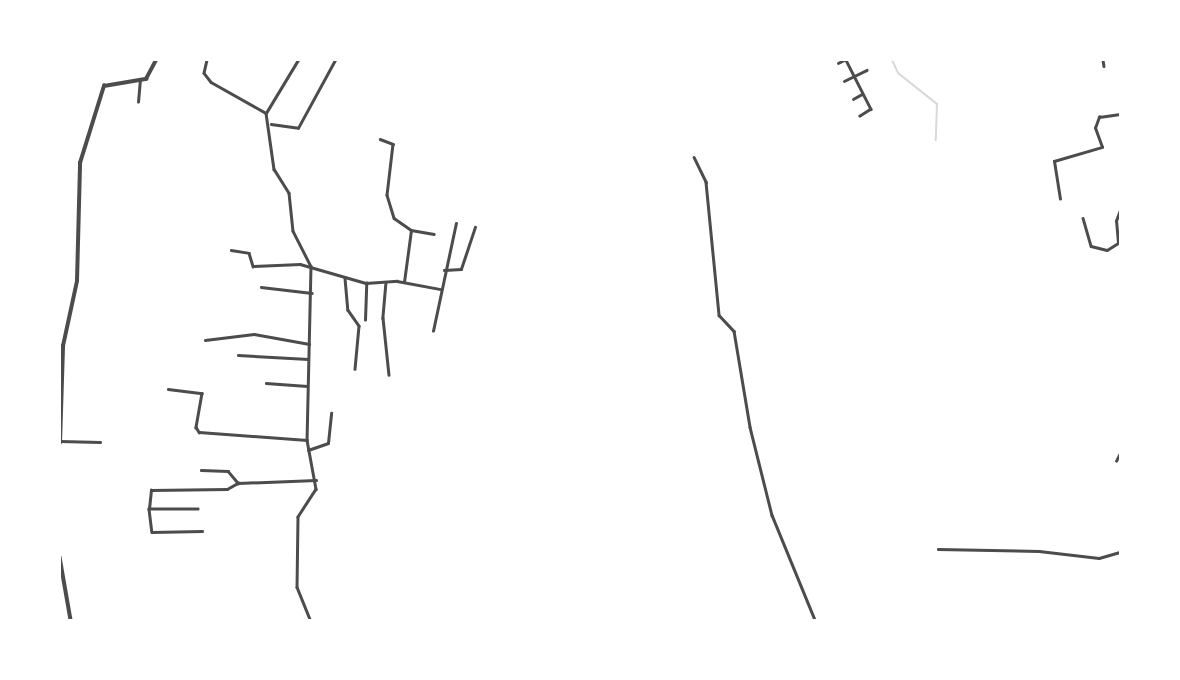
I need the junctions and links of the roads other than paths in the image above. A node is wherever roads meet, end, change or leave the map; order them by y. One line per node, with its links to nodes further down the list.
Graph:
1 (156, 60): 11 (street)
2 (208, 60): 16 (street)
3 (298, 60): 16 (street)
4 (335, 60): 19 (street)
5 (845, 60): 7 (street); 10 (street)
6 (1103, 60): 8 (street)
7 (838, 63)
8 (1104, 66)
9 (867, 69): 10 (street)
10 (854, 76): 12 (street); 13 (street)
11 (140, 80): 15 (street); 47 (street)
12 (844, 80)
13 (863, 93): 14 (street); 18 (street)
14 (853, 99)
15 (138, 102)
16 (266, 113): 19 (street)
17 (1121, 114): 22 (street)
18 (860, 116)
19 (271, 124): 30 (street)
20 (380, 139): 27 (street)
21 (694, 157): 69 (street)
22 (1060, 199)
23 (1121, 210): 24 (street)
24 (1083, 218)
25 (456, 223): 31 (street)
26 (475, 227): 31 (street)
27 (411, 230): 28 (street); 34 (street)
28 (435, 234)
29 (231, 250): 30 (street)
30 (311, 266): 32 (street); 38 (street)
31 (444, 270): 37 (street)
32 (345, 278): 35 (street); 45 (street)
33 (386, 282): 34 (street); 35 (street); 46 (street)
34 (404, 282): 37 (street)
35 (366, 284): 39 (street)
36 (261, 287): 38 (street)
37 (440, 289): 40 (street)
38 (312, 293): 42 (street)
39 (365, 320)
40 (433, 331)
41 (205, 340): 42 (street)
42 (309, 344): 44 (street)
43 (238, 355): 44 (street)
44 (308, 359): 49 (street)
45 (355, 369)
46 (389, 375)
47 (62, 380): 53 (street)
48 (266, 383): 49 (street)
49 (307, 386): 52 (street)
50 (168, 389): 52 (street)
51 (331, 413): 55 (street)
52 (307, 440): 55 (street)
53 (60, 442): 54 (street)
54 (100, 442)
55 (308, 450): 59 (street)
56 (1121, 453): 57 (street)
57 (1116, 461)
58 (201, 470): 60 (street)
59 (316, 480): 60 (street); 68 (street)
60 (238, 483): 61 (street)
61 (149, 509): 62 (street); 63 (street)
62 (198, 509)
63 (202, 531)
64 (938, 549): 65 (street)
65 (1121, 552)
66 (60, 557): 67 (street)
67 (71, 621)
68 (310, 621)
69 (815, 621)

